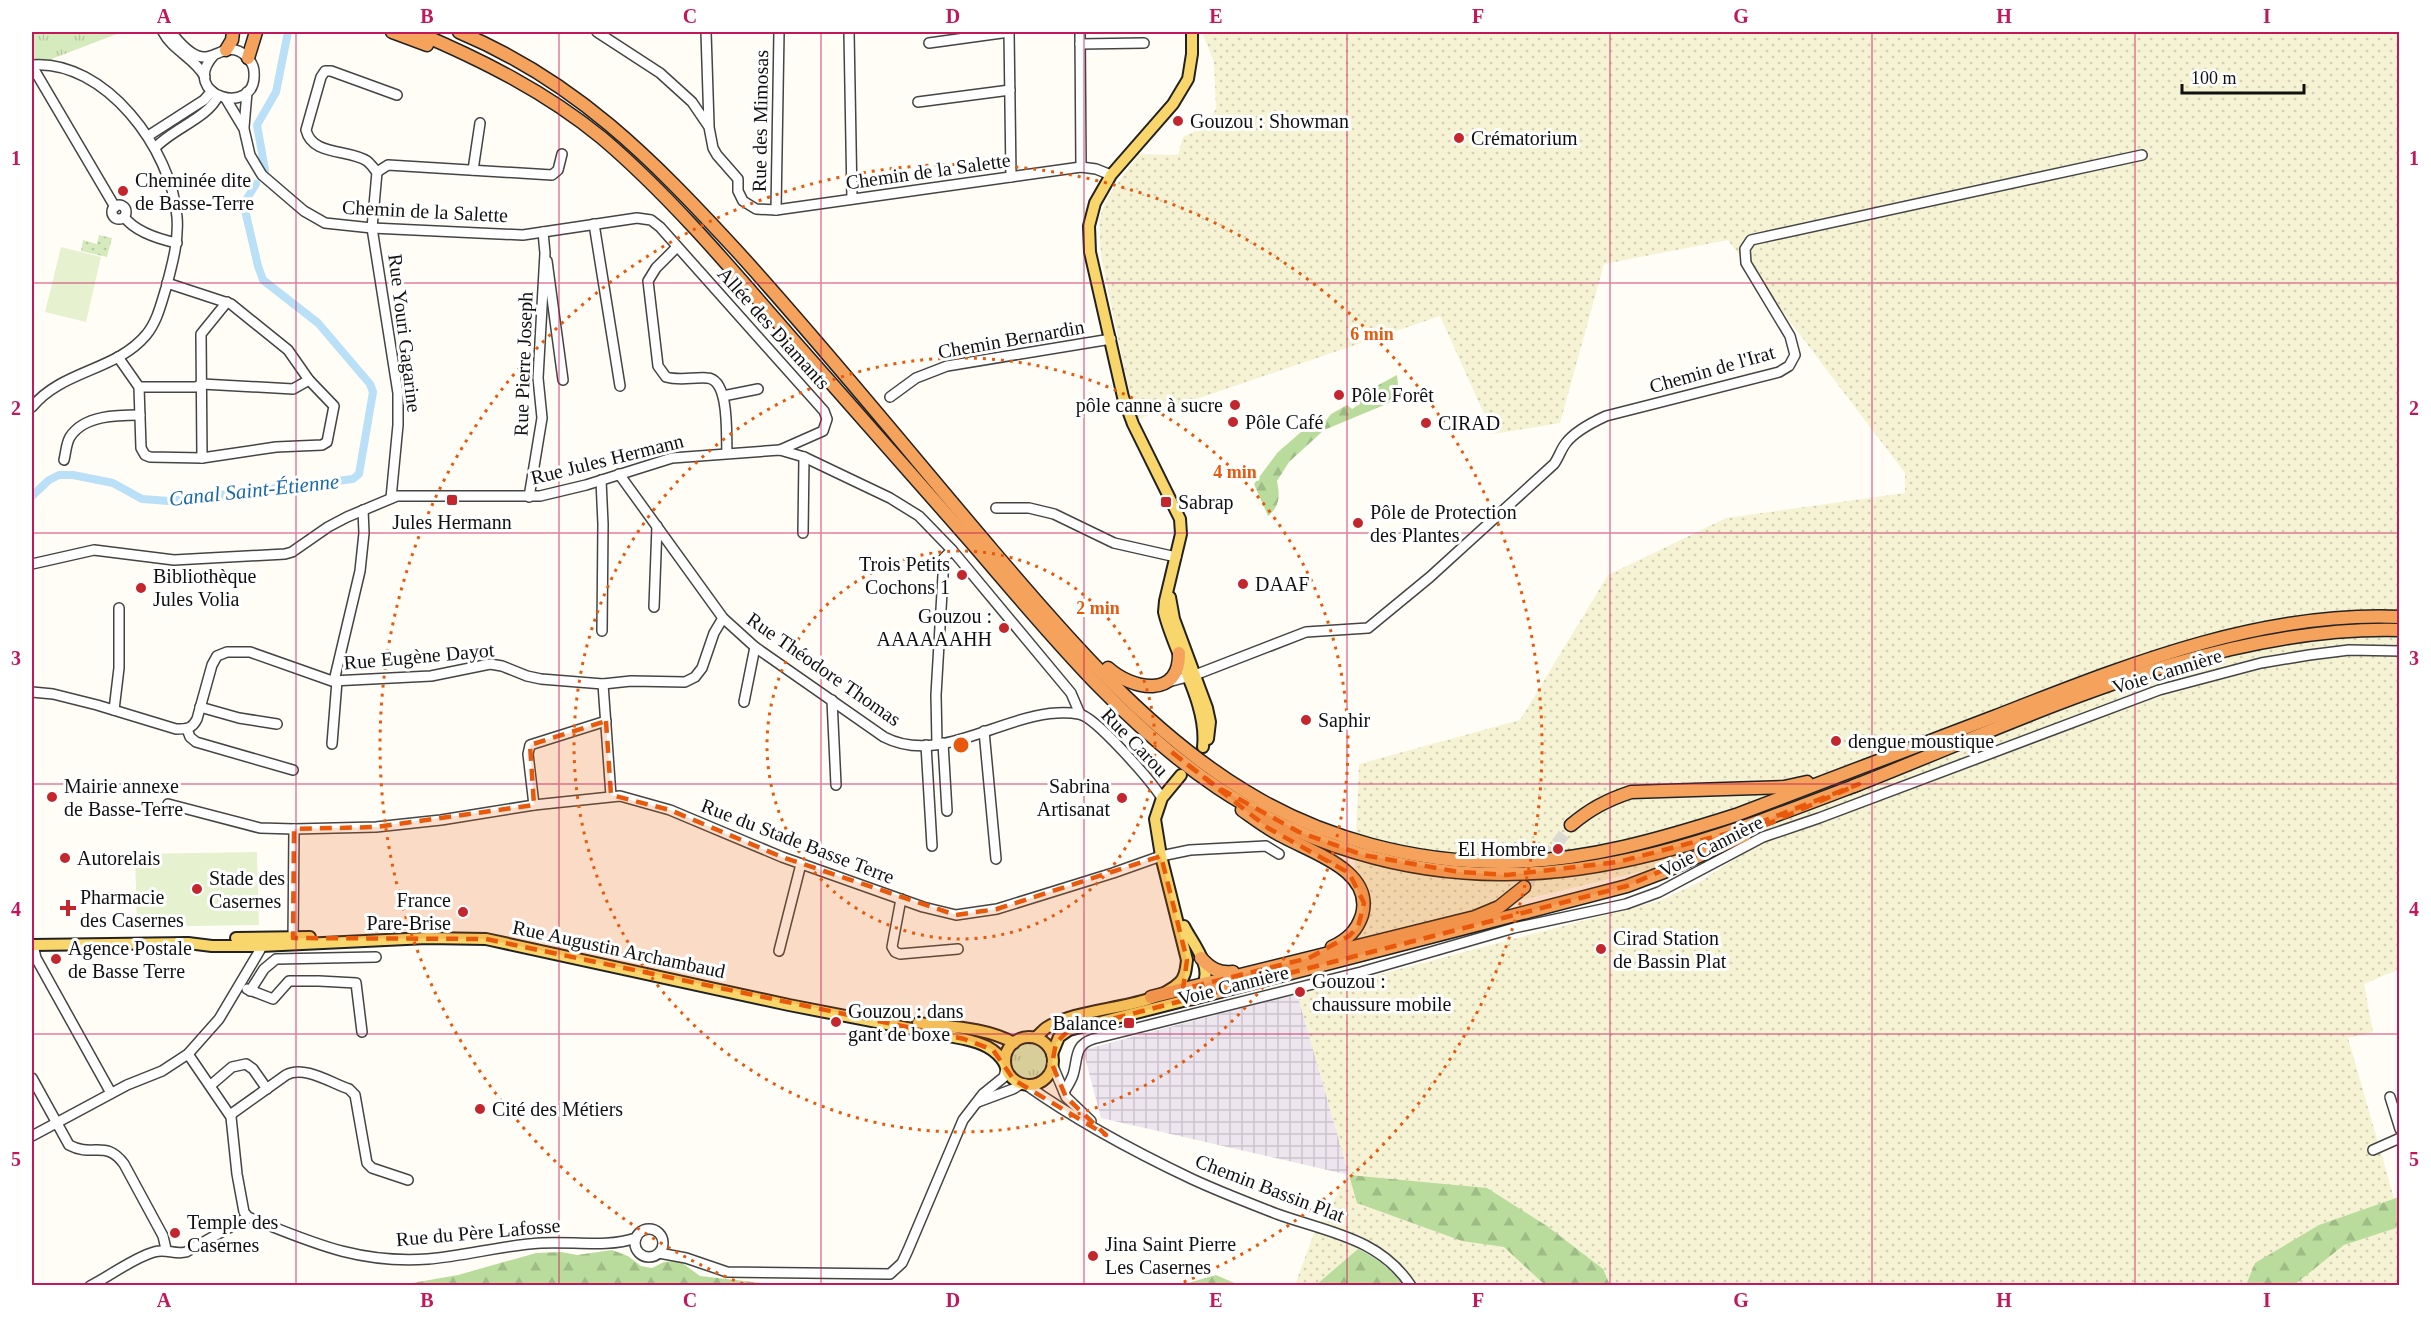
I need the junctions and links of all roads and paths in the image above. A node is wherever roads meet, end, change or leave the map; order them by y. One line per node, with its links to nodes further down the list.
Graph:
1 (163, 32): 18 (street)
2 (171, 32): 18 (street)
3 (233, 32): 19 (highway)
4 (256, 32): 20 (highway)
5 (392, 32): 22 (highway)
6 (416, 32): 22 (highway)
7 (459, 32): 76 (highway)
8 (597, 32): 30 (street)
9 (706, 32): 30 (street)
10 (779, 32): 42 (street, Rue des Mimosas)
11 (849, 32): 41 (street)
12 (1009, 32): 15 (street); 24 (street)
13 (1080, 32): 17 (street)
14 (1192, 32): 39 (main road)
15 (929, 43)
16 (1144, 43): 17 (street)
17 (1080, 44): 36 (street)
18 (180, 48): 19 (street); 23 (street)
19 (220, 52): 20 (street); 23 (street)
20 (248, 58): 25 (street)
21 (32, 66): 32 (street); 47 (street)
22 (511, 76): 109 (highway)
23 (205, 77): 27 (street)
24 (1010, 90): 28 (street); 40 (street)
25 (247, 92): 27 (street); 31 (street, Chemin de la Salette)
26 (397, 95): 38 (street)
27 (219, 96): 31 (street, Chemin de la Salette); 32 (street); 33 (street)
28 (918, 102)
29 (480, 123): 37 (street)
30 (709, 127): 42 (street, Chemin de la Salette)
31 (244, 129): 45 (street, Chemin de la Salette)
32 (148, 136): 33 (street)
33 (155, 148): 47 (street)
34 (562, 154): 37 (street)
35 (2142, 155): 92 (street, Chemin de l'Irat)
36 (1081, 167): 39 (street, Chemin de la Salette); 40 (street, Chemin de la Salette)
37 (473, 170): 38 (street)
38 (377, 172): 45 (street, Rue Youri Gagarine)
39 (1111, 175): 52 (main road)
40 (1011, 177): 41 (street, Chemin de la Salette)
41 (852, 200): 42 (street, Chemin de la Salette)
42 (776, 210)
43 (651, 220): 44 (street, Chemin de la Salette); 48 (street, Allée des Diamants)
44 (594, 224): 46 (street, Chemin de la Salette); 57 (street)
45 (372, 228): 46 (street, Chemin de la Salette); 71 (street, Rue Youri Gagarine)
46 (543, 232): 49 (street, Rue Pierre Joseph)
47 (177, 243): 50 (street)
48 (677, 247): 60 (street); 64 (street, Allée des Diamants)
49 (544, 253): 55 (street); 72 (street, Rue Pierre Joseph)
50 (167, 283): 51 (street); 53 (street)
51 (227, 302): 54 (street); 56 (street)
52 (1110, 339): 61 (street, Chemin Bernardin); 79 (main road)
53 (118, 357): 58 (street); 62 (street)
54 (309, 380): 56 (street); 66 (street)
55 (563, 380)
56 (202, 384): 58 (street); 66 (street)
57 (620, 386)
58 (139, 387): 63 (street)
59 (758, 389): 60 (street)
60 (723, 396): 65 (street)
61 (890, 397)
62 (32, 407)
63 (140, 415): 66 (street); 68 (street)
64 (780, 450): 65 (street, Rue Jules Hermann); 67 (street, Rue Jules Hermann)
65 (727, 453): 69 (street, Rue Jules Hermann)
66 (202, 458)
67 (804, 458): 77 (street); 78 (street, Rue Jules Hermann)
68 (64, 460)
69 (619, 474): 70 (street, Rue Jules Hermann); 75 (street, Rue Théodore Thomas)
70 (601, 480): 72 (street, Rue Jules Hermann); 88 (street)
71 (391, 498): 72 (street, Rue Jules Hermann); 74 (street)
72 (529, 498)
73 (996, 508): 79 (street)
74 (363, 510): 80 (street); 93 (street)
75 (657, 526): 82 (street); 85 (street, Rue Théodore Thomas)
76 (976, 531): 95 (highway); 111 (highway)
77 (803, 533)
78 (952, 550): 101 (street, Rue Jules Hermann); 107 (street)
79 (1176, 556): 81 (main road)
80 (32, 564)
81 (1169, 585): 86 (main road); 92 (main road)
82 (654, 607)
83 (119, 608): 100 (street)
84 (2400, 617): 111 (highway)
85 (723, 618): 89 (street, Rue Théodore Thomas); 94 (street, Rue Eugène Dayot)
86 (1167, 623): 91 (main road); 92 (main road)
87 (2400, 630): 113 (highway)
88 (602, 631)
89 (755, 647): 97 (street, Rue Théodore Thomas); 98 (street)
90 (2400, 651): 156 (street, Voie Cannière)
91 (1179, 653): 92 (main road); 95 (highway)
92 (1191, 676): 92 (main road); 95 (street)
93 (336, 681): 94 (street, Rue Eugène Dayot); 99 (street, Rue Eugène Dayot); 106 (street)
94 (603, 684): 102 (street)
95 (1157, 686)
96 (32, 692): 100 (street)
97 (831, 700): 108 (street, Rue Théodore Thomas); 114 (street)
98 (744, 702)
99 (200, 707): 103 (street); 104 (street, Rue Eugène Dayot)
100 (114, 710): 104 (street)
101 (1080, 714): 105 (street, Rue Théodore Thomas); 116 (street, Rue Carou)
102 (606, 721): 115 (street); 118 (street)
103 (277, 724)
104 (187, 729): 110 (street)
105 (984, 731): 107 (street, Rue Théodore Thomas); 125 (street)
106 (332, 744)
107 (940, 744): 108 (street, Rue Théodore Thomas); 119 (street)
108 (926, 746): 122 (street)
109 (1169, 750): 113 (highway); 137 (highway)
110 (293, 770)
111 (1849, 772): 120 (highway)
112 (1181, 775): 116 (main road)
113 (1859, 784): 143 (highway)
114 (836, 785)
115 (611, 796): 118 (street, Rue du Stade Basse Terre); 126 (street, Rue du Stade Basse Terre)
116 (1162, 798): 124 (main road)
117 (168, 804): 121 (street, Rue du Stade Basse Terre)
118 (534, 805): 121 (street, Rue du Stade Basse Terre)
119 (946, 811)
120 (1571, 825)
121 (294, 829): 131 (street)
122 (932, 846)
123 (1279, 854): 124 (street, Rue du Stade Basse Terre)
124 (1161, 856): 128 (street, Rue du Stade Basse Terre); 129 (main road)
125 (996, 859)
126 (801, 864): 128 (street, Rue du Stade Basse Terre); 134 (street)
127 (1524, 887): 137 (highway)
128 (901, 899): 133 (street)
129 (1174, 903): 136 (main road); 142 (main road)
130 (261, 942): 131 (main road, Rue Augustin Archambaud); 132 (main road, Rue Augustin Archambaud); 140 (street)
131 (293, 942): 144 (main road, Rue Augustin Archambaud)
132 (32, 945): 155 (street)
133 (958, 949)
134 (779, 951)
135 (376, 957): 141 (street)
136 (1201, 958): 138 (highway); 139 (main road)
137 (1309, 958): 138 (highway)
138 (1264, 968): 139 (highway)
139 (1203, 984): 142 (highway); 143 (main road)
140 (239, 986): 141 (street); 148 (street)
141 (250, 991): 145 (street)
142 (1151, 997): 146 (main road)
143 (1191, 999): 149 (main road)
144 (834, 1013): 147 (main road, Rue Augustin Archambaud); 150 (main road, Rue Augustin Archambaud)
145 (362, 1032)
146 (1036, 1037): 147 (main road); 149 (main road)
147 (1014, 1043): 150 (main road)
148 (188, 1054): 153 (street); 155 (street)
149 (1052, 1059): 152 (main road); 156 (street, Chemin Bassin Plat)
150 (1005, 1066): 152 (main road); 158 (street)
151 (32, 1078): 160 (street)
152 (1023, 1084): 158 (street); 162 (street, Chemin Bassin Plat)
153 (211, 1085): 154 (street); 159 (street)
154 (267, 1089): 159 (street); 166 (street)
155 (110, 1091): 160 (street)
156 (1064, 1092): 162 (street, Chemin Bassin Plat)
157 (2390, 1097): 161 (street)
158 (976, 1103): 174 (street)
159 (230, 1115): 167 (street)
160 (56, 1122): 163 (street); 171 (street)
161 (2400, 1129)
162 (1106, 1135): 176 (street, Chemin Bassin Plat)
163 (32, 1136)
164 (2400, 1138): 165 (street)
165 (2373, 1150)
166 (408, 1180)
167 (248, 1217): 169 (street, Rue du Père Lafosse); 171 (street)
168 (636, 1238): 169 (street, Rue du Père Lafosse); 170 (street); 172 (street)
169 (610, 1242): 172 (street, Rue du Père Lafosse)
170 (663, 1242): 173 (street); 174 (street)
171 (166, 1250): 175 (street)
172 (637, 1250): 173 (street)
173 (659, 1253): 174 (street)
174 (686, 1258)
175 (90, 1286)
176 (1411, 1286)

